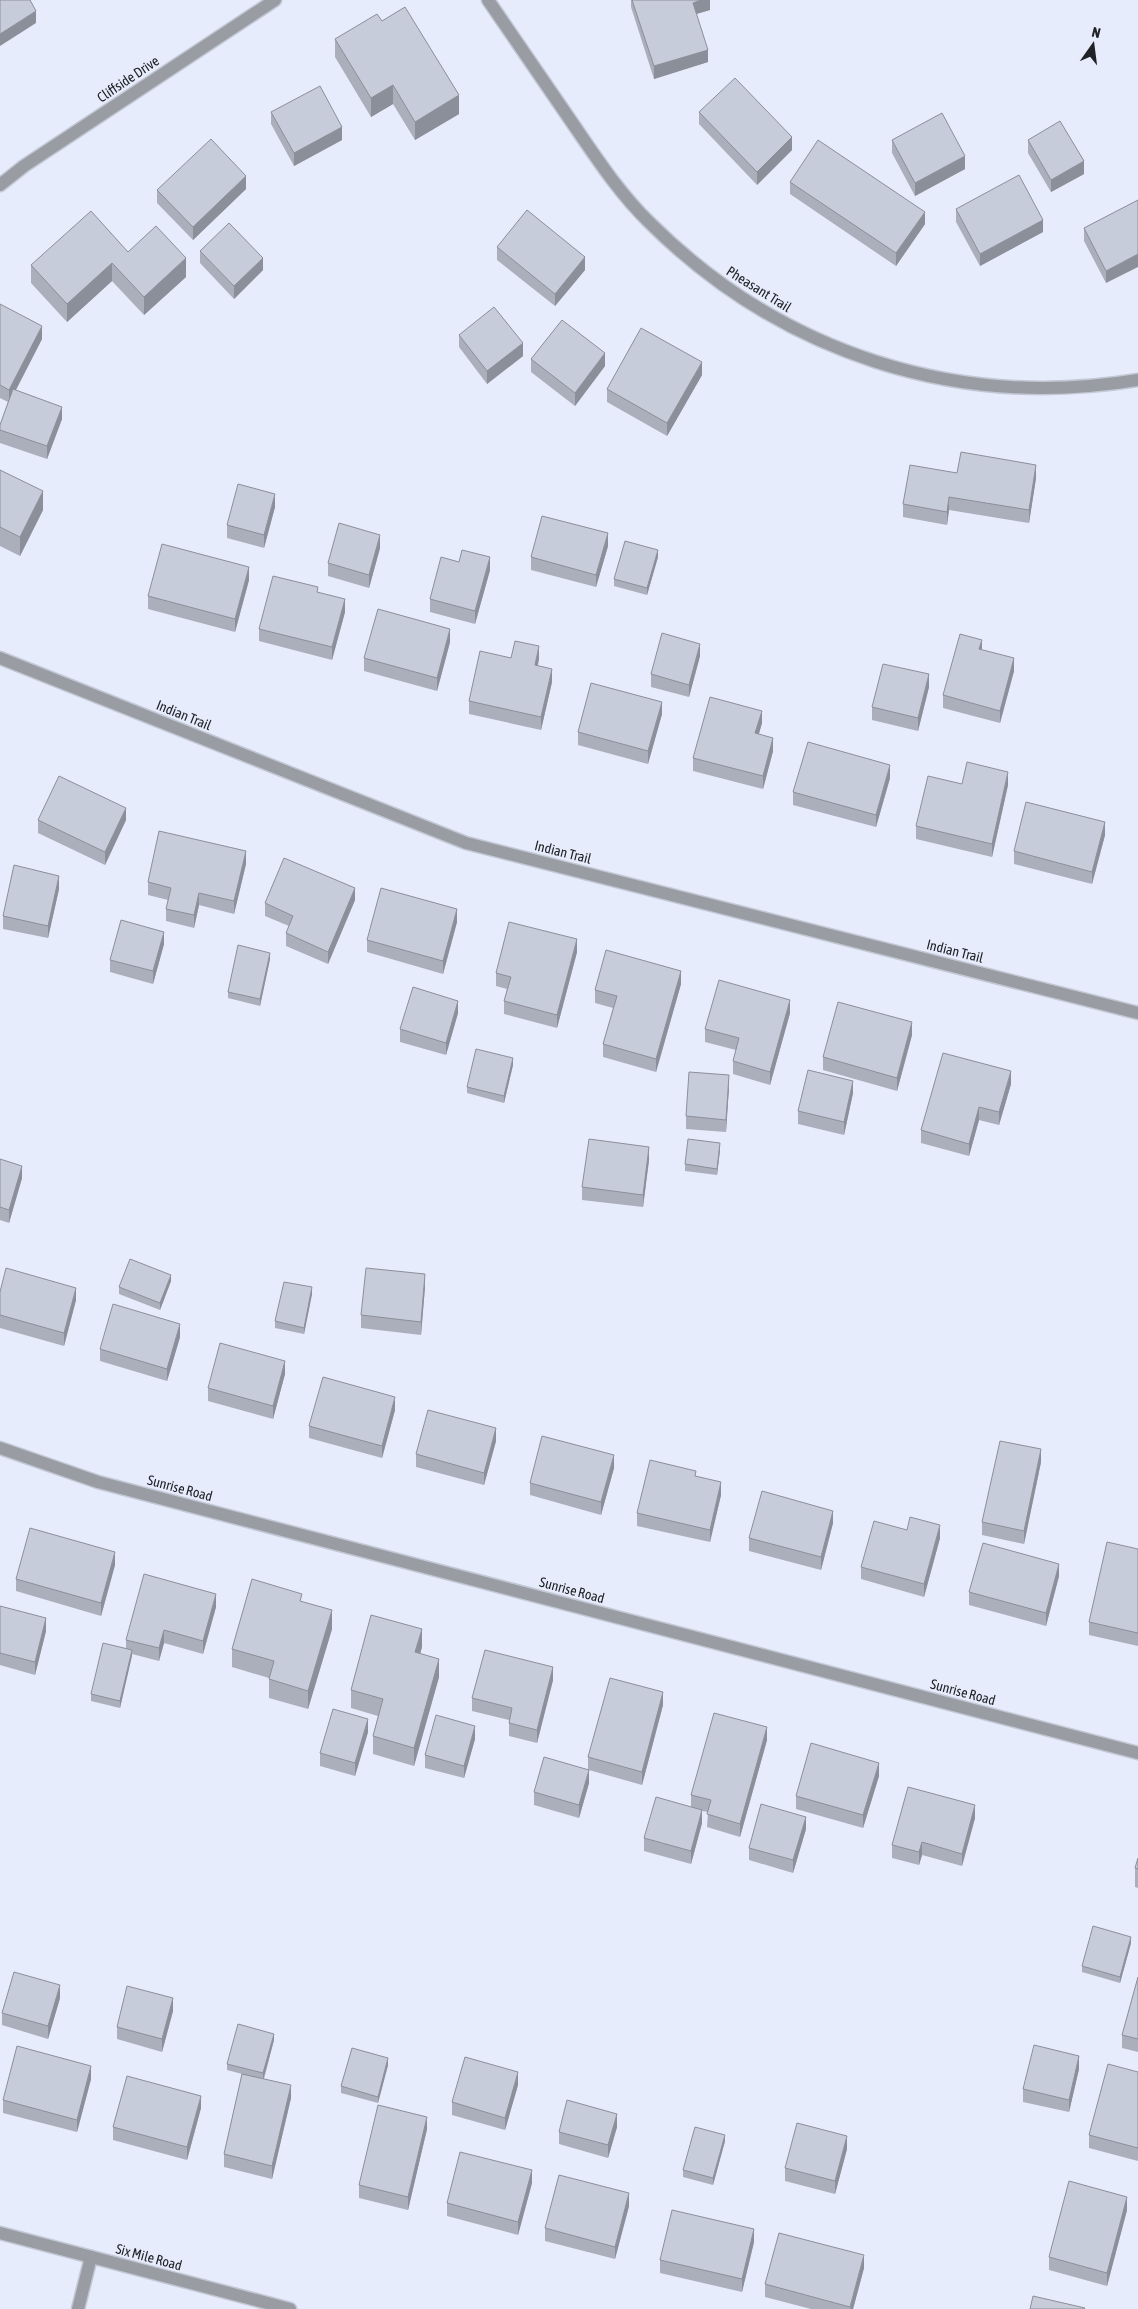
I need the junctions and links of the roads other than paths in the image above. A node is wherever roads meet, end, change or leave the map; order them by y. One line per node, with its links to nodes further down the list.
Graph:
1 (275, 0): 3 (street, Cliffside Drive)
2 (488, 0): 4 (street, Pheasant Trail)
3 (0, 185)
4 (1138, 380)
5 (0, 658): 6 (street, Indian Trail)
6 (1138, 1013)
7 (0, 1448): 8 (street, Sunrise Road)
8 (1138, 1753)
9 (0, 2234): 10 (street, Six Mile Road)
10 (91, 2257): 11 (street); 12 (street, Six Mile Road)
11 (78, 2309)
12 (290, 2309)

